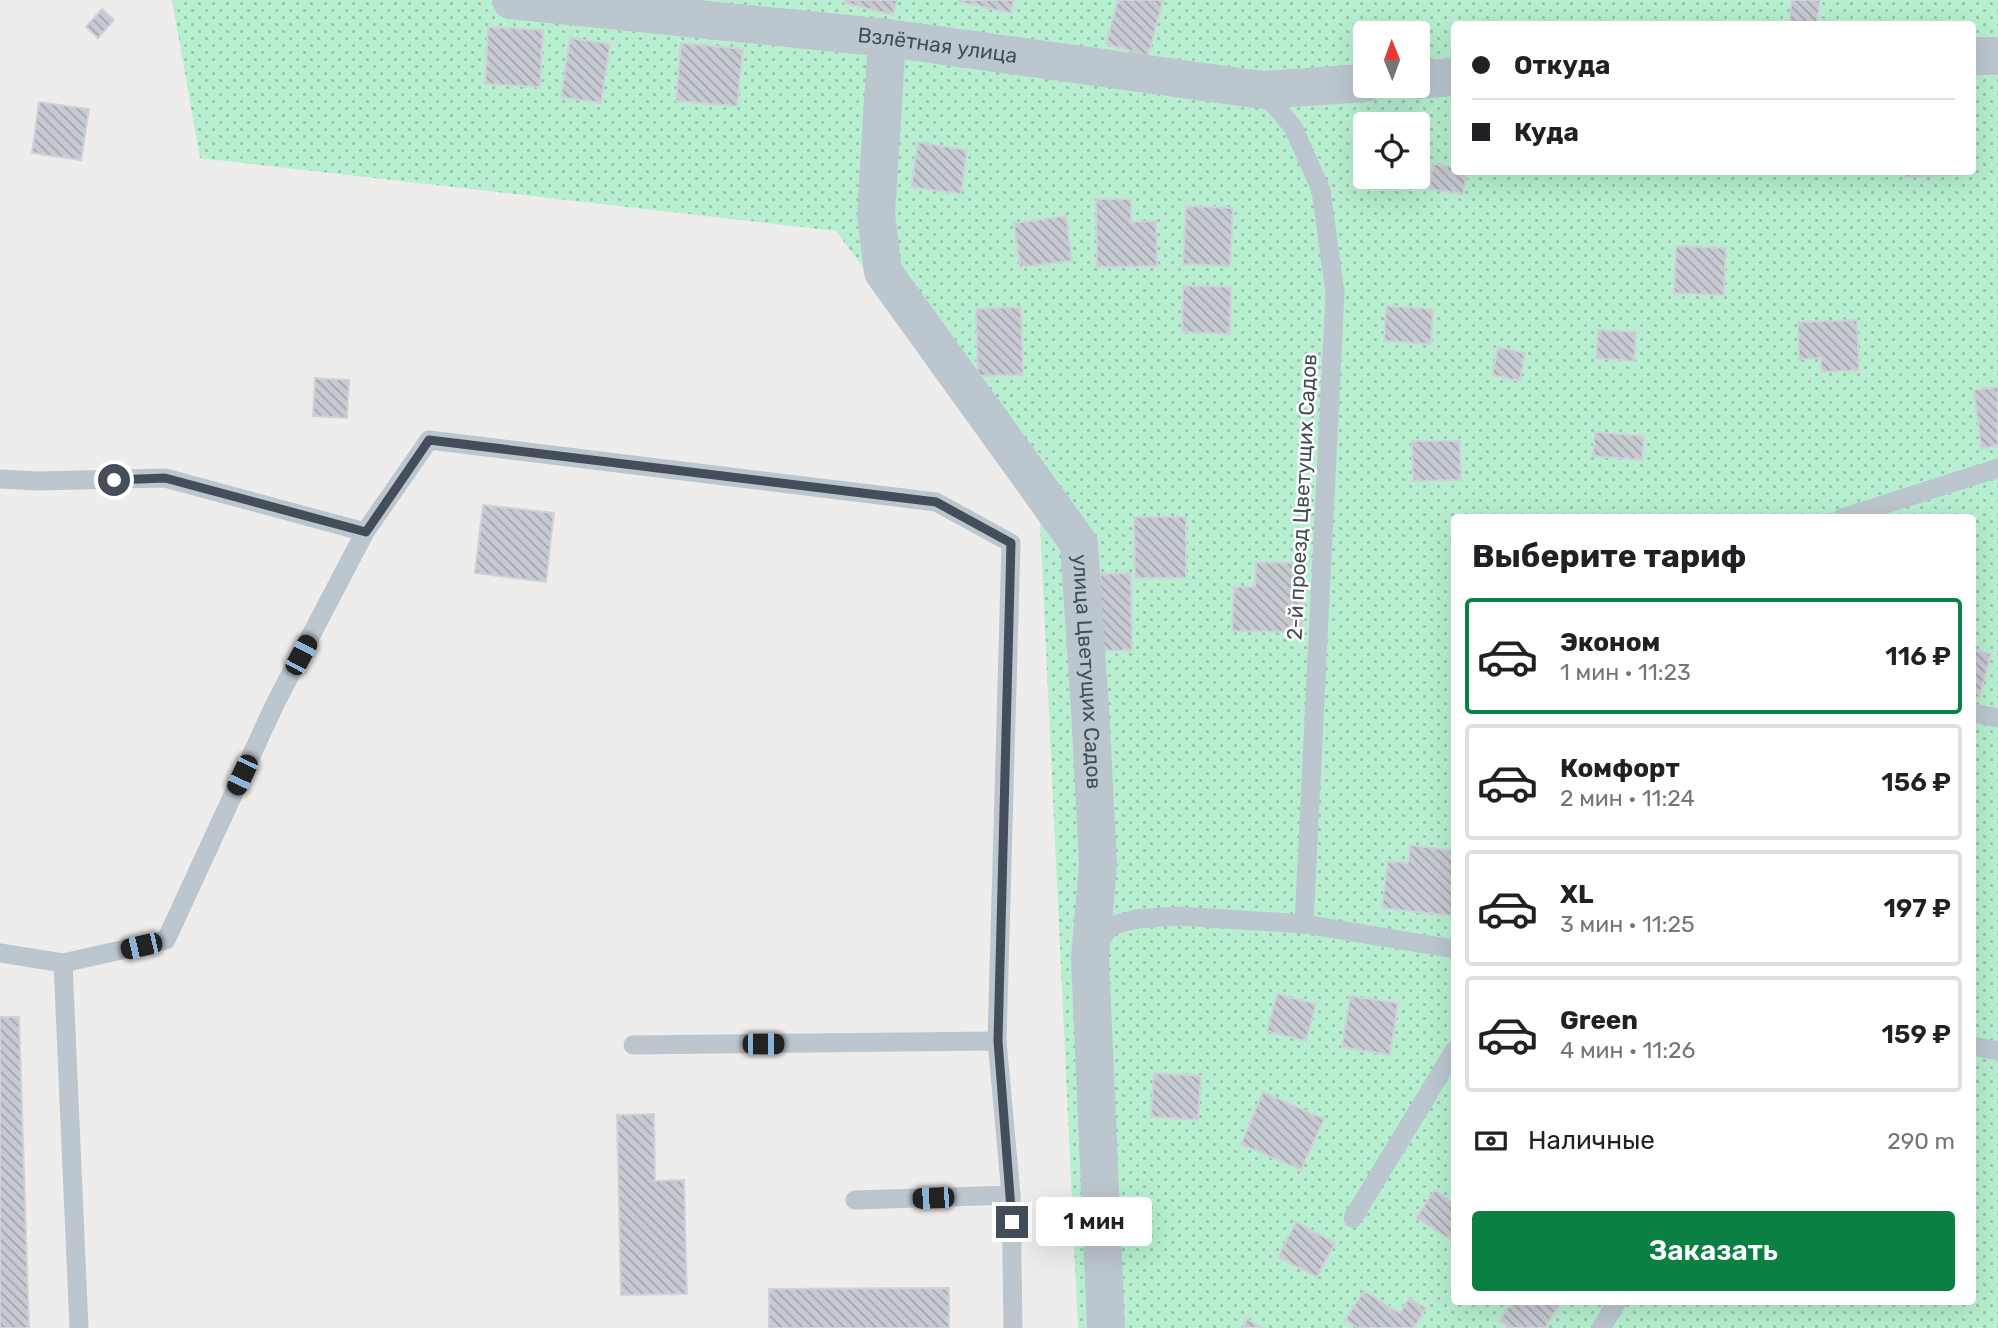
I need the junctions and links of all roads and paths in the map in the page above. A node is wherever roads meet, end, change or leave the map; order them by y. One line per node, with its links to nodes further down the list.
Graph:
1 (510, 0): 2 (street, Взлётная улица)
2 (887, 38): 8 (street, Взлётная улица); 18 (street, улица Цветущих Садов)
3 (1976, 56): 4 (street)
4 (1998, 56)
5 (1451, 77): 6 (street)
6 (1430, 78)
7 (1353, 84): 8 (street, Взлётная улица)
8 (1262, 90): 15 (lane, 2-й проезд Цветущих Садов)
9 (1998, 468): 11 (lane)
10 (0, 479): 12 (lane)
11 (1854, 514)
12 (366, 532): 19 (lane); 20 (lane)
13 (1976, 714): 14 (lane)
14 (1998, 718)
15 (1304, 924): 16 (lane); 18 (lane)
16 (1451, 948)
17 (0, 953): 19 (lane)
18 (1090, 958): 31 (street, улица Цветущих Садов)
19 (63, 964): 29 (lane)
20 (998, 1041): 21 (lane); 25 (lane)
21 (633, 1045)
22 (1976, 1047): 23 (lane)
23 (1998, 1051)
24 (1451, 1056): 27 (lane)
25 (1011, 1195): 26 (lane); 30 (lane)
26 (855, 1200)
27 (1353, 1218)
28 (1615, 1305): 32 (lane)
29 (79, 1328)
30 (1013, 1328)
31 (1106, 1328)
32 (1601, 1328)

